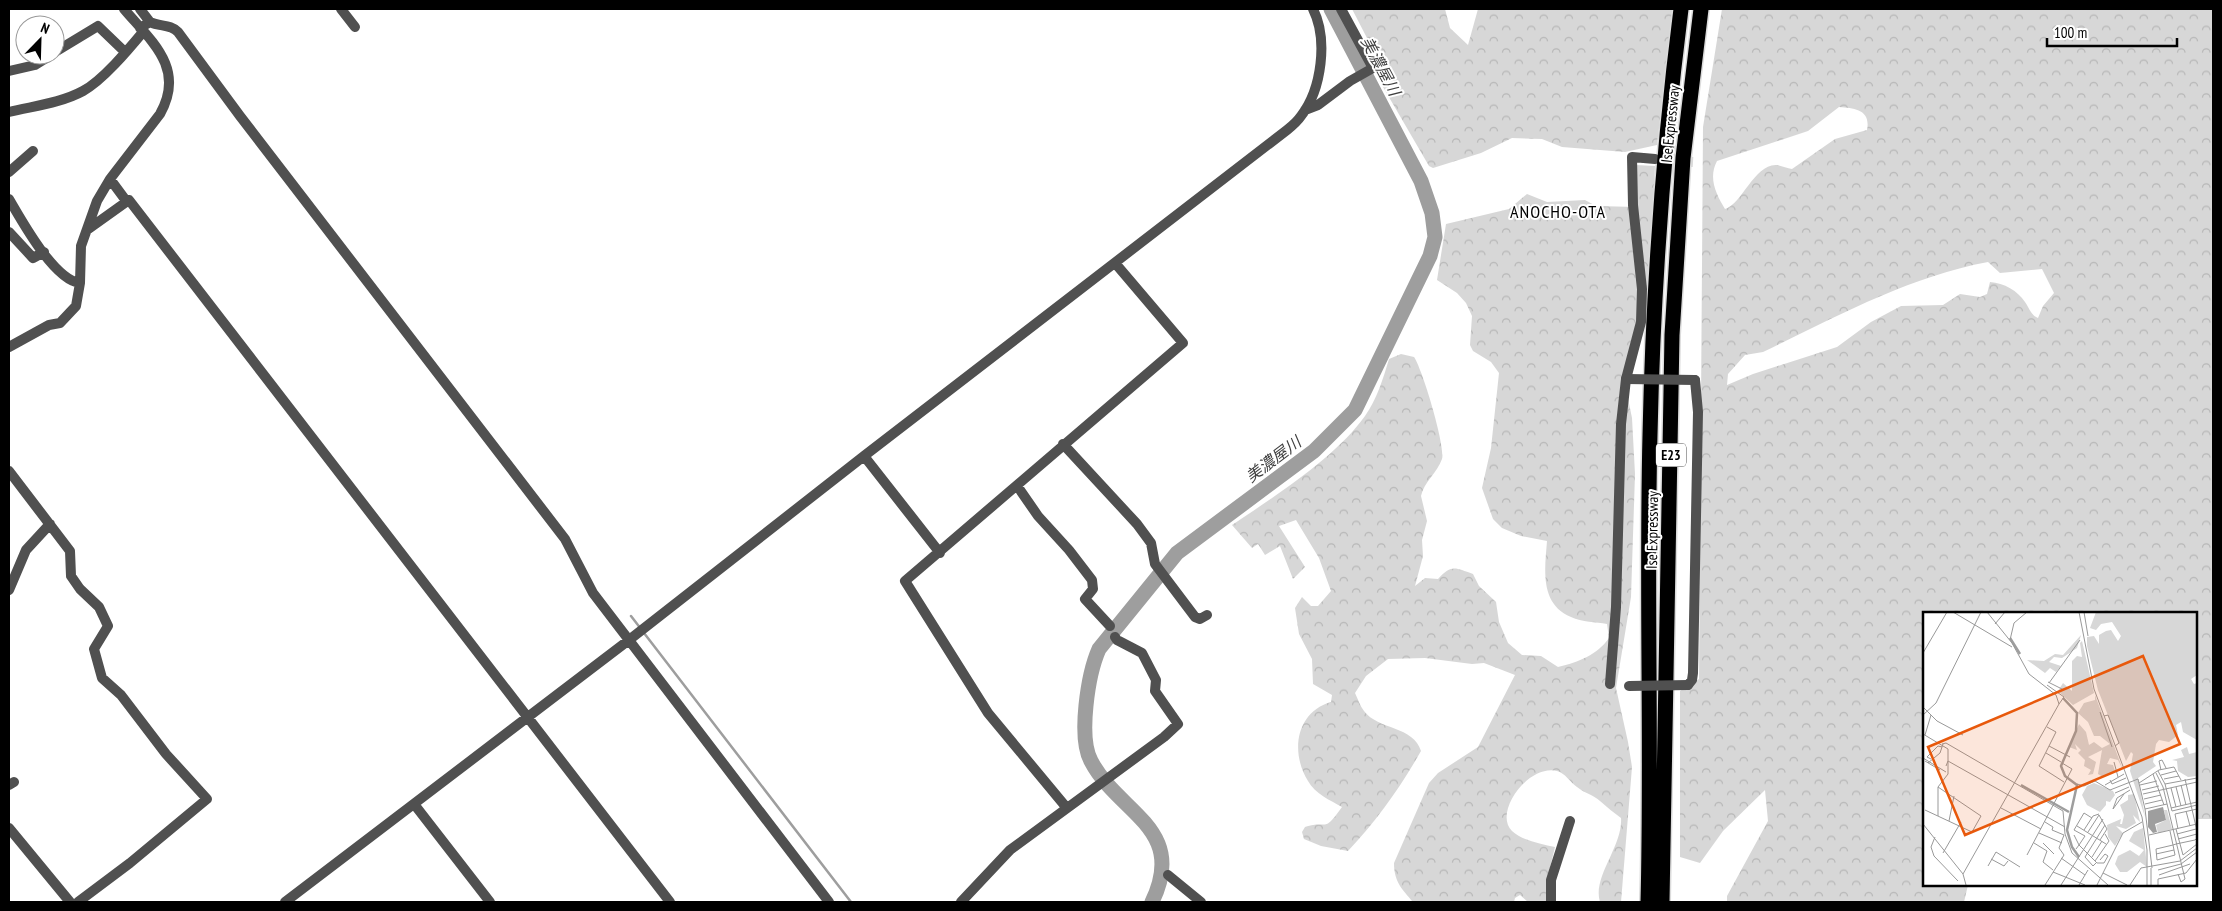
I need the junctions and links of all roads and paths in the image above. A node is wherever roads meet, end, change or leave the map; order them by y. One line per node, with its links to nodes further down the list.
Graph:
1 (124, 9): 10 (street)
2 (140, 9): 8 (street)
3 (341, 9): 9 (street)
4 (1313, 9): 15 (street)
5 (1341, 9): 15 (street)
6 (1681, 9): 58 (highway, Ise Expressway / E23)
7 (1701, 9): 59 (highway, Ise Expressway / E23)
8 (150, 22): 10 (street); 40 (street)
9 (355, 27)
10 (142, 30): 12 (street); 20 (street)
11 (65, 46): 12 (street)
12 (125, 52): 16 (street)
13 (35, 65): 14 (street)
14 (9, 71)
15 (1305, 110): 26 (street)
16 (9, 112)
17 (34, 151): 19 (street)
18 (1655, 160): 29 (street)
19 (9, 172)
20 (110, 179): 21 (street); 23 (street)
21 (128, 202): 23 (street); 43 (street)
22 (10, 204): 25 (street)
23 (87, 230): 27 (street)
24 (9, 232): 25 (street)
25 (44, 252): 27 (street)
26 (1115, 263): 30 (street); 31 (street)
27 (80, 283): 28 (street)
28 (9, 347)
29 (1626, 379): 41 (street); 42 (street, bridge)
30 (1063, 444): 33 (street); 37 (street)
31 (864, 456): 35 (street); 40 (street)
32 (9, 471): 34 (street)
33 (1018, 487): 35 (street); 38 (street)
34 (50, 524): 36 (street); 50 (street)
35 (940, 553): 45 (street)
36 (9, 590)
37 (1207, 615)
38 (1110, 626)
39 (1115, 637): 45 (street)
40 (629, 640): 43 (street); 54 (street)
41 (1610, 684)
42 (1629, 686)
43 (526, 717): 44 (street); 53 (street)
44 (414, 804): 51 (street); 52 (street)
45 (1066, 807): 55 (street)
46 (1570, 821): 57 (street)
47 (9, 828): 49 (street)
48 (1168, 875): 56 (street)
49 (70, 902)
50 (78, 902)
51 (286, 902)
52 (490, 902)
53 (670, 902)
54 (829, 902)
55 (961, 902)
56 (1200, 902)
57 (1551, 902)
58 (1648, 902)
59 (1662, 902)

